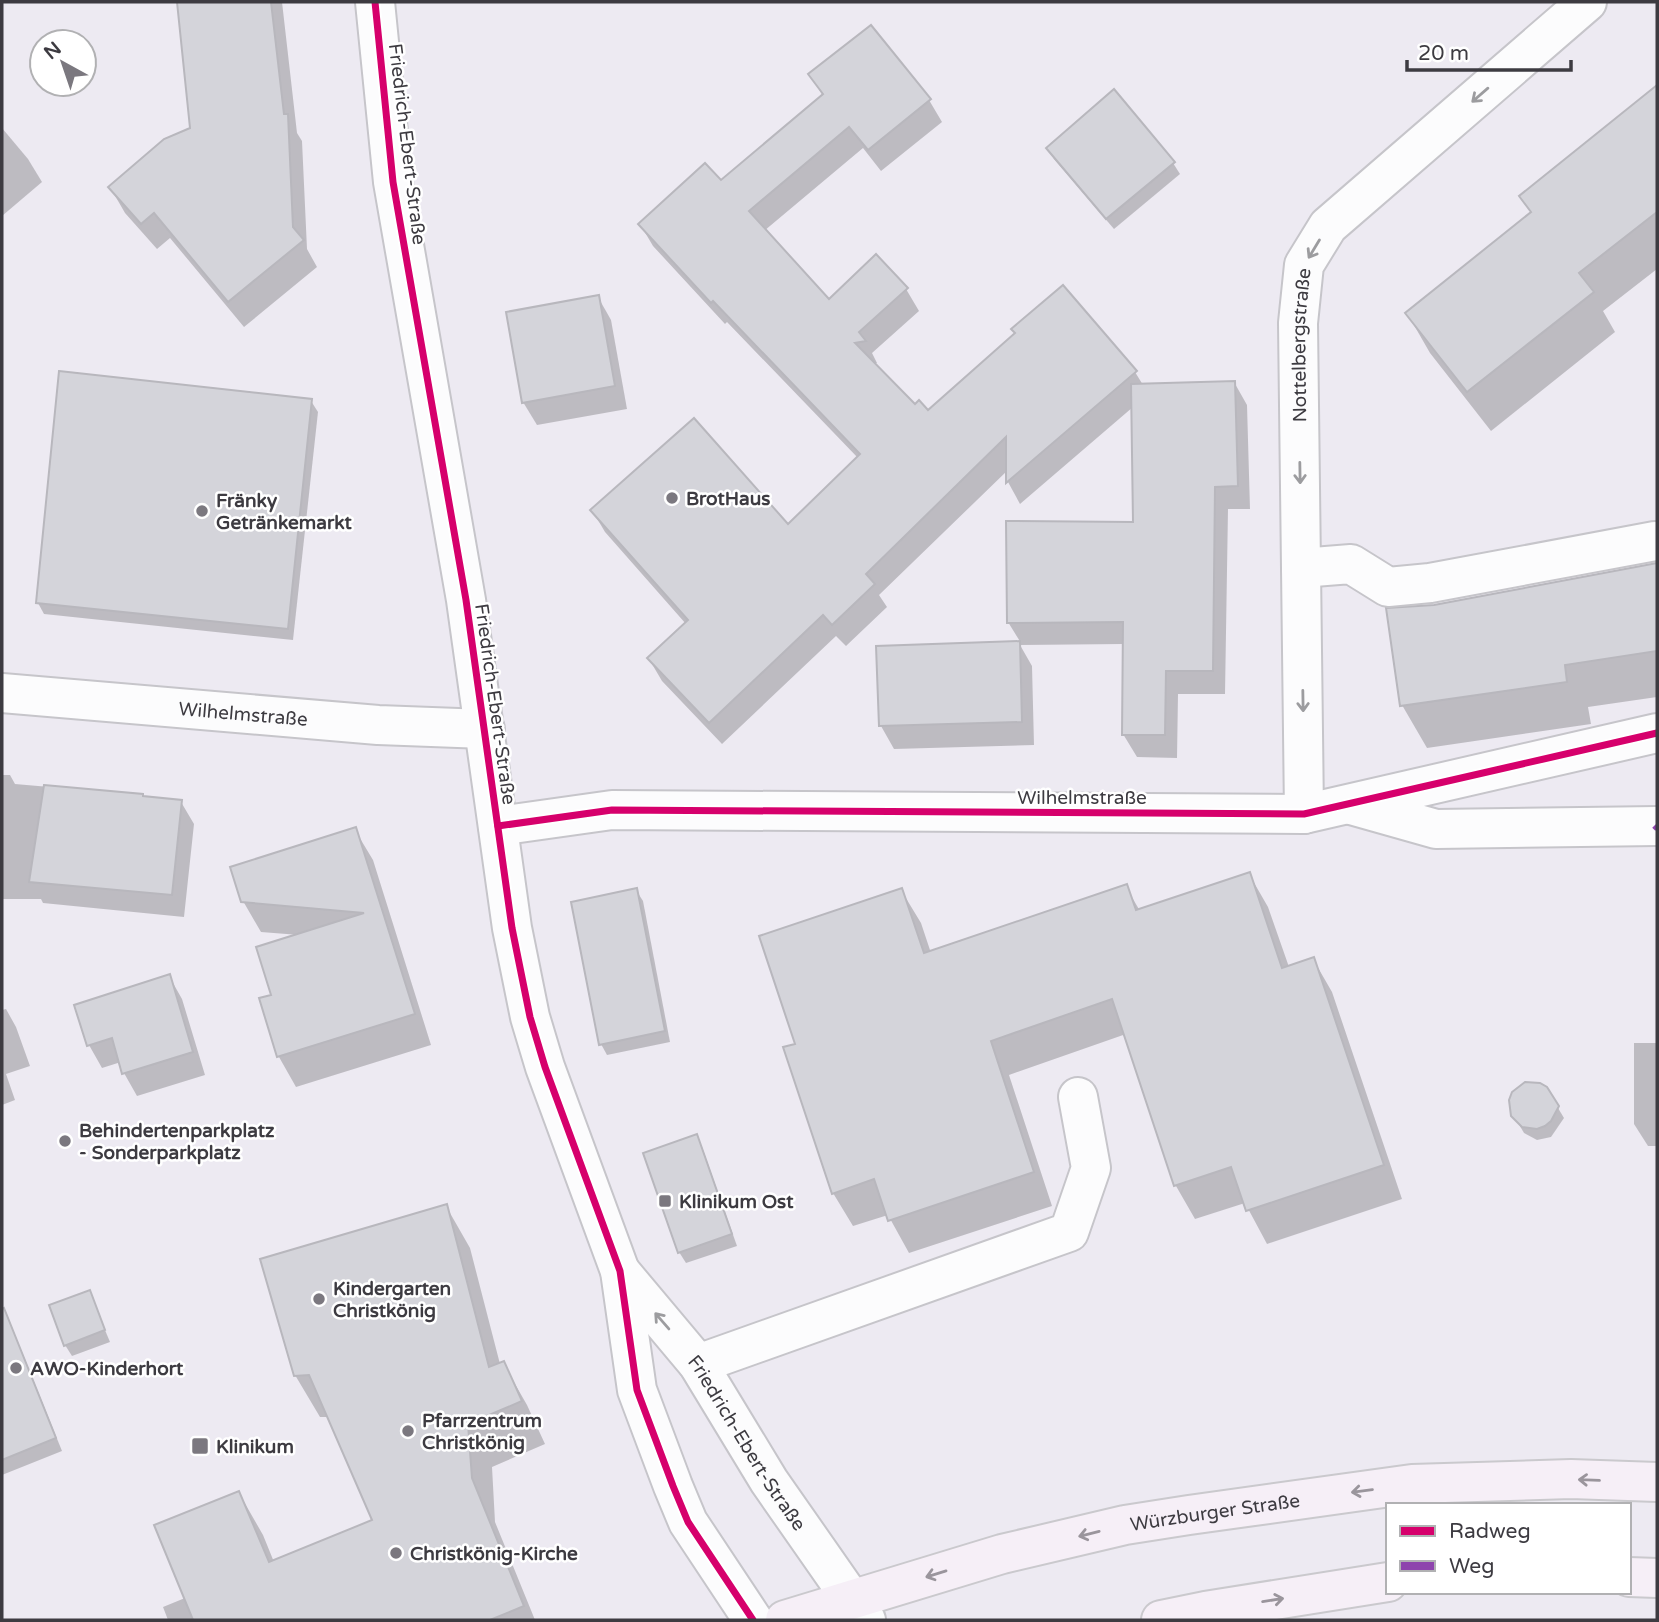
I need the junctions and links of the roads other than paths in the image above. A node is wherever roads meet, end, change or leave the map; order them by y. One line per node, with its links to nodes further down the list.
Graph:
1 (375, 2): 6 (street, Friedrich-Ebert-Straße)
2 (1587, 2): 4 (street, Nottelbergstraße, one-way to 4)
3 (1655, 541): 4 (street)
4 (1301, 568): 9 (street, Nottelbergstraße, one-way to 9)
5 (2, 694): 6 (street, Wilhelmstraße)
6 (485, 729): 11 (street, Friedrich-Ebert-Straße)
7 (1657, 733): 8 (street, Wilhelmstraße)
8 (1347, 803): 9 (street, Wilhelmstraße); 10 (street)
9 (1304, 814): 11 (street, Wilhelmstraße)
10 (1657, 825)
11 (498, 826): 13 (street, Friedrich-Ebert-Straße)
12 (1078, 1097): 14 (street)
13 (620, 1271): 14 (street, Friedrich-Ebert-Straße, one-way to 13); 21 (street, Friedrich-Ebert-Straße)
14 (698, 1364): 19 (street, Friedrich-Ebert-Straße)
15 (1657, 1482): 19 (main road, Würzburger Straße, one-way to 19)
16 (1631, 1577): 17 (main road)
17 (1657, 1578)
18 (1386, 1582): 20 (main road, one-way to 18)
19 (859, 1610): 22 (main road, Würzburger Straße)
20 (1201, 1616): 23 (main road)
21 (753, 1620)
22 (785, 1620)
23 (1161, 1620)

